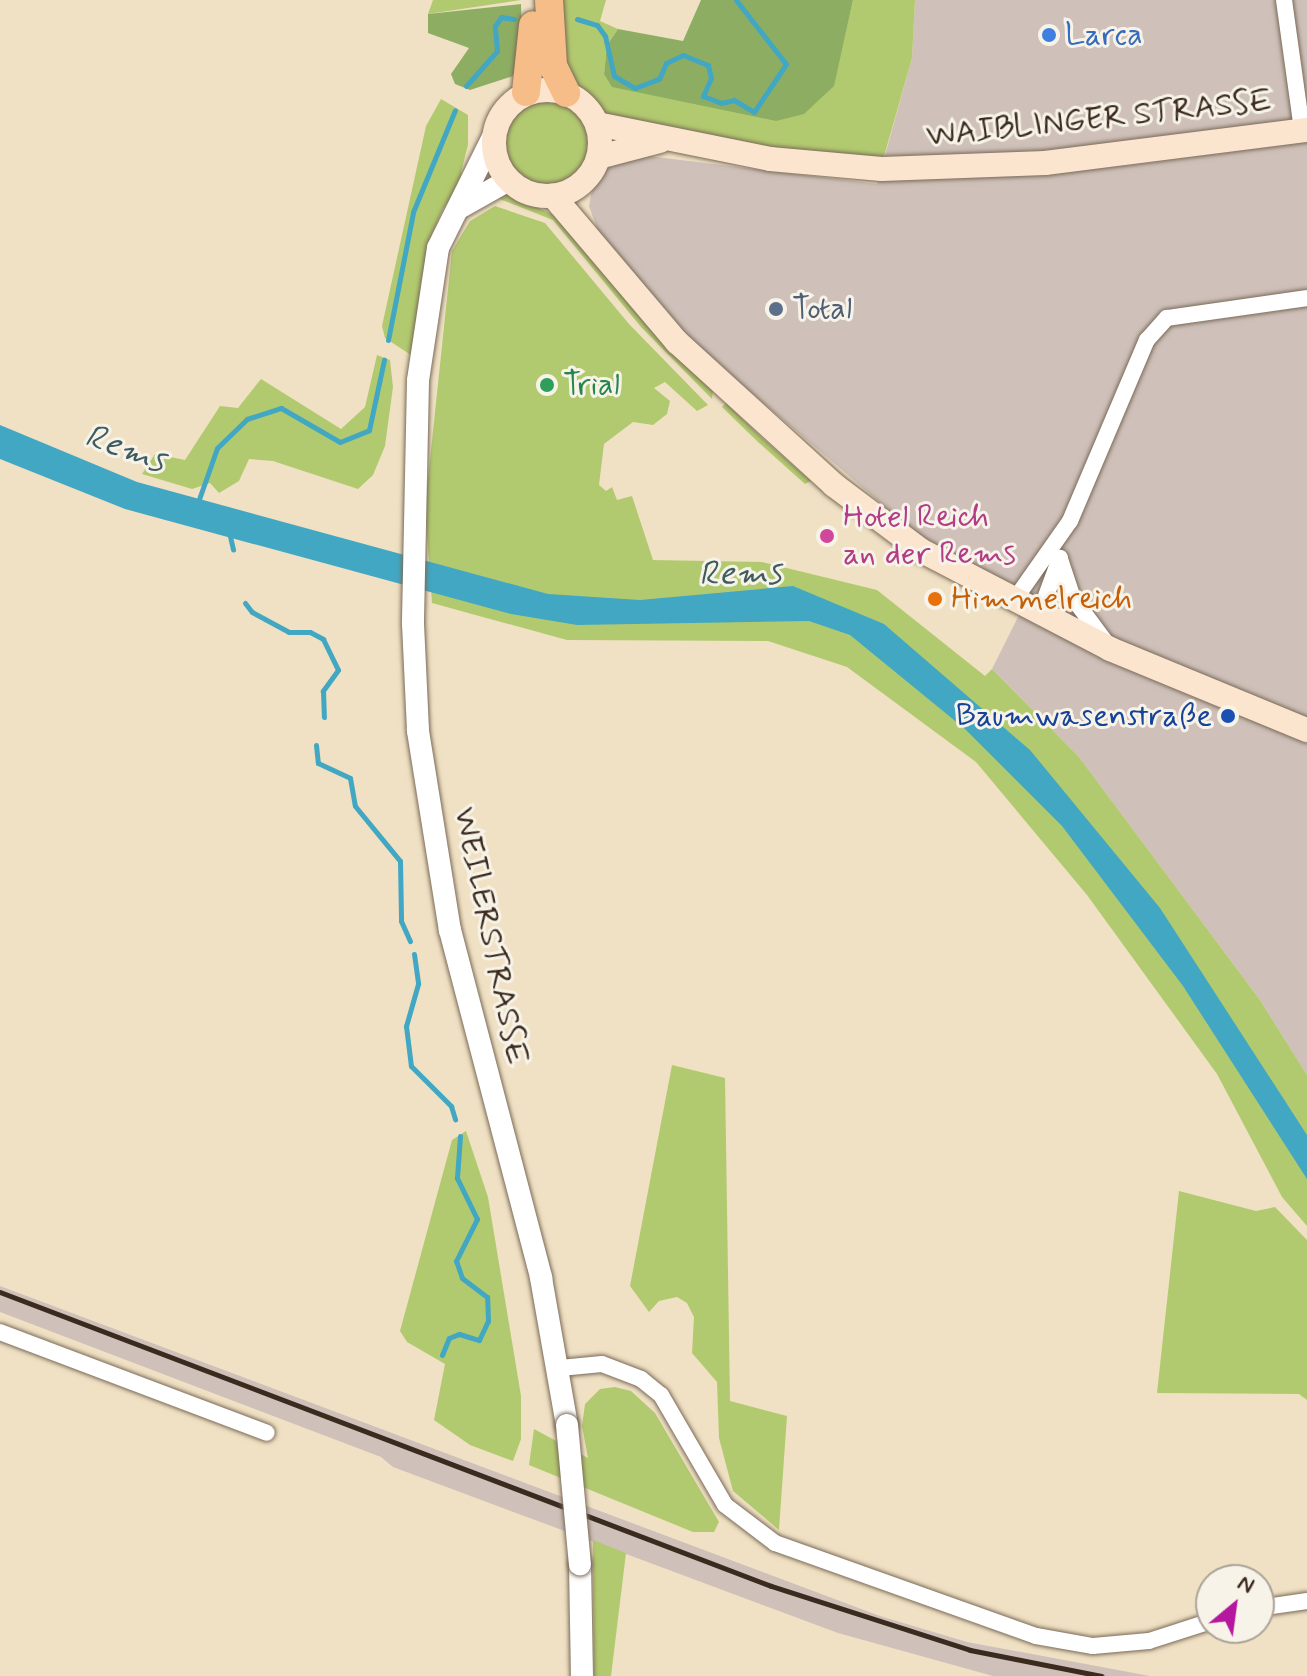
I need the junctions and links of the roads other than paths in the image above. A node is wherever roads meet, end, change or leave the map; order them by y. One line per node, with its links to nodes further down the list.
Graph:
1 (534, 0): 4 (highway)
2 (549, 0): 5 (highway)
3 (1284, 0): 7 (street)
4 (526, 92): 5 (main road); 8 (main road)
5 (566, 93): 6 (main road)
6 (597, 124): 9 (main road, WAIBLINGER STRASSE); 10 (main road)
7 (1304, 130): 9 (main road, WAIBLINGER STRASSE)
8 (493, 137): 11 (main road); 14 (street, WEILERSTRASSE)
9 (660, 141): 10 (main road, WAIBLINGER STRASSE)
10 (599, 157): 12 (main road)
11 (509, 180): 13 (main road); 14 (street)
12 (582, 184): 13 (main road); 15 (main road)
13 (553, 196): 15 (main road)
14 (460, 207): 24 (street, WEILERSTRASSE)
15 (590, 243): 19 (main road)
16 (1307, 298): 17 (street)
17 (1070, 521): 18 (street); 19 (street)
18 (1060, 559): 20 (street); 21 (street)
19 (1013, 602): 20 (main road)
20 (1039, 615): 21 (main road)
21 (1110, 649): 22 (main road)
22 (1307, 730)
23 (0, 1332): 25 (street)
24 (560, 1368): 28 (street); 29 (street, WEILERSTRASSE, bridge)
25 (267, 1433)
26 (1307, 1601): 27 (street)
27 (1275, 1606)
28 (1195, 1626)
29 (582, 1676)

